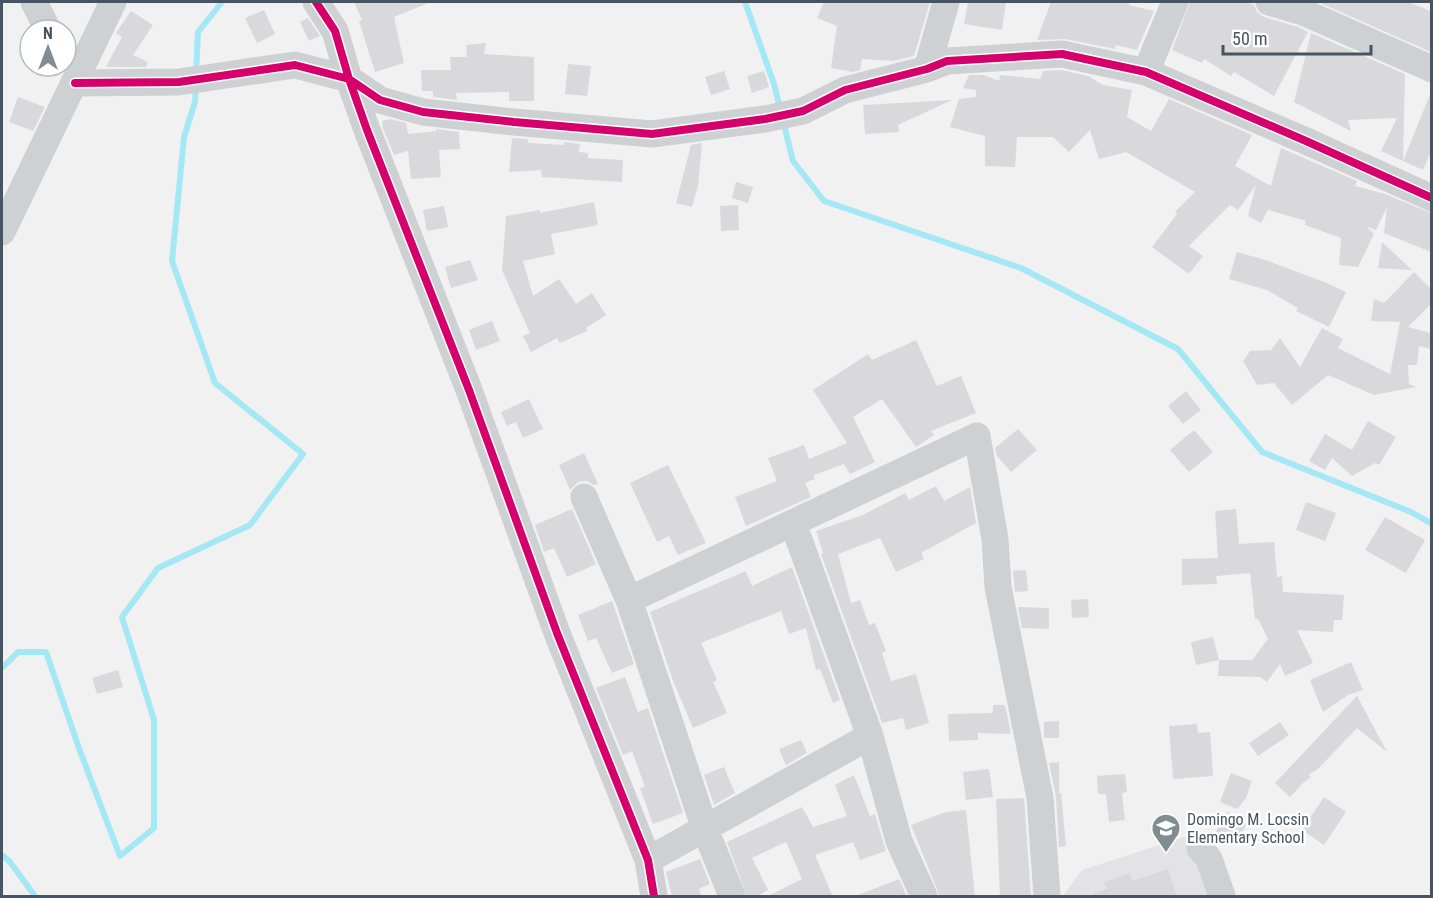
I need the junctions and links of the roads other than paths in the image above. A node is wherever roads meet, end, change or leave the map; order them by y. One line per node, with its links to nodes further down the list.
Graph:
1 (34, 2): 8 (street)
2 (113, 2): 9 (street)
3 (316, 2): 15 (street)
4 (946, 2): 10 (street)
5 (1175, 2): 12 (street)
6 (1269, 2): 7 (street)
7 (1304, 7): 11 (street)
8 (42, 18)
9 (78, 61)
10 (927, 69): 12 (street); 15 (street)
11 (1431, 69)
12 (1146, 72): 16 (street)
13 (78, 75): 15 (street)
14 (68, 78): 17 (street)
15 (349, 79): 24 (street)
16 (1431, 198)
17 (2, 232)
18 (584, 496): 20 (street)
19 (793, 523): 20 (street); 21 (street); 28 (street)
20 (630, 600): 22 (street)
21 (870, 736): 22 (street); 27 (street)
22 (705, 829): 24 (street); 26 (street)
23 (1200, 848): 29 (street)
24 (648, 860): 25 (street)
25 (654, 897)
26 (732, 897)
27 (924, 897)
28 (1047, 897)
29 (1222, 897)

